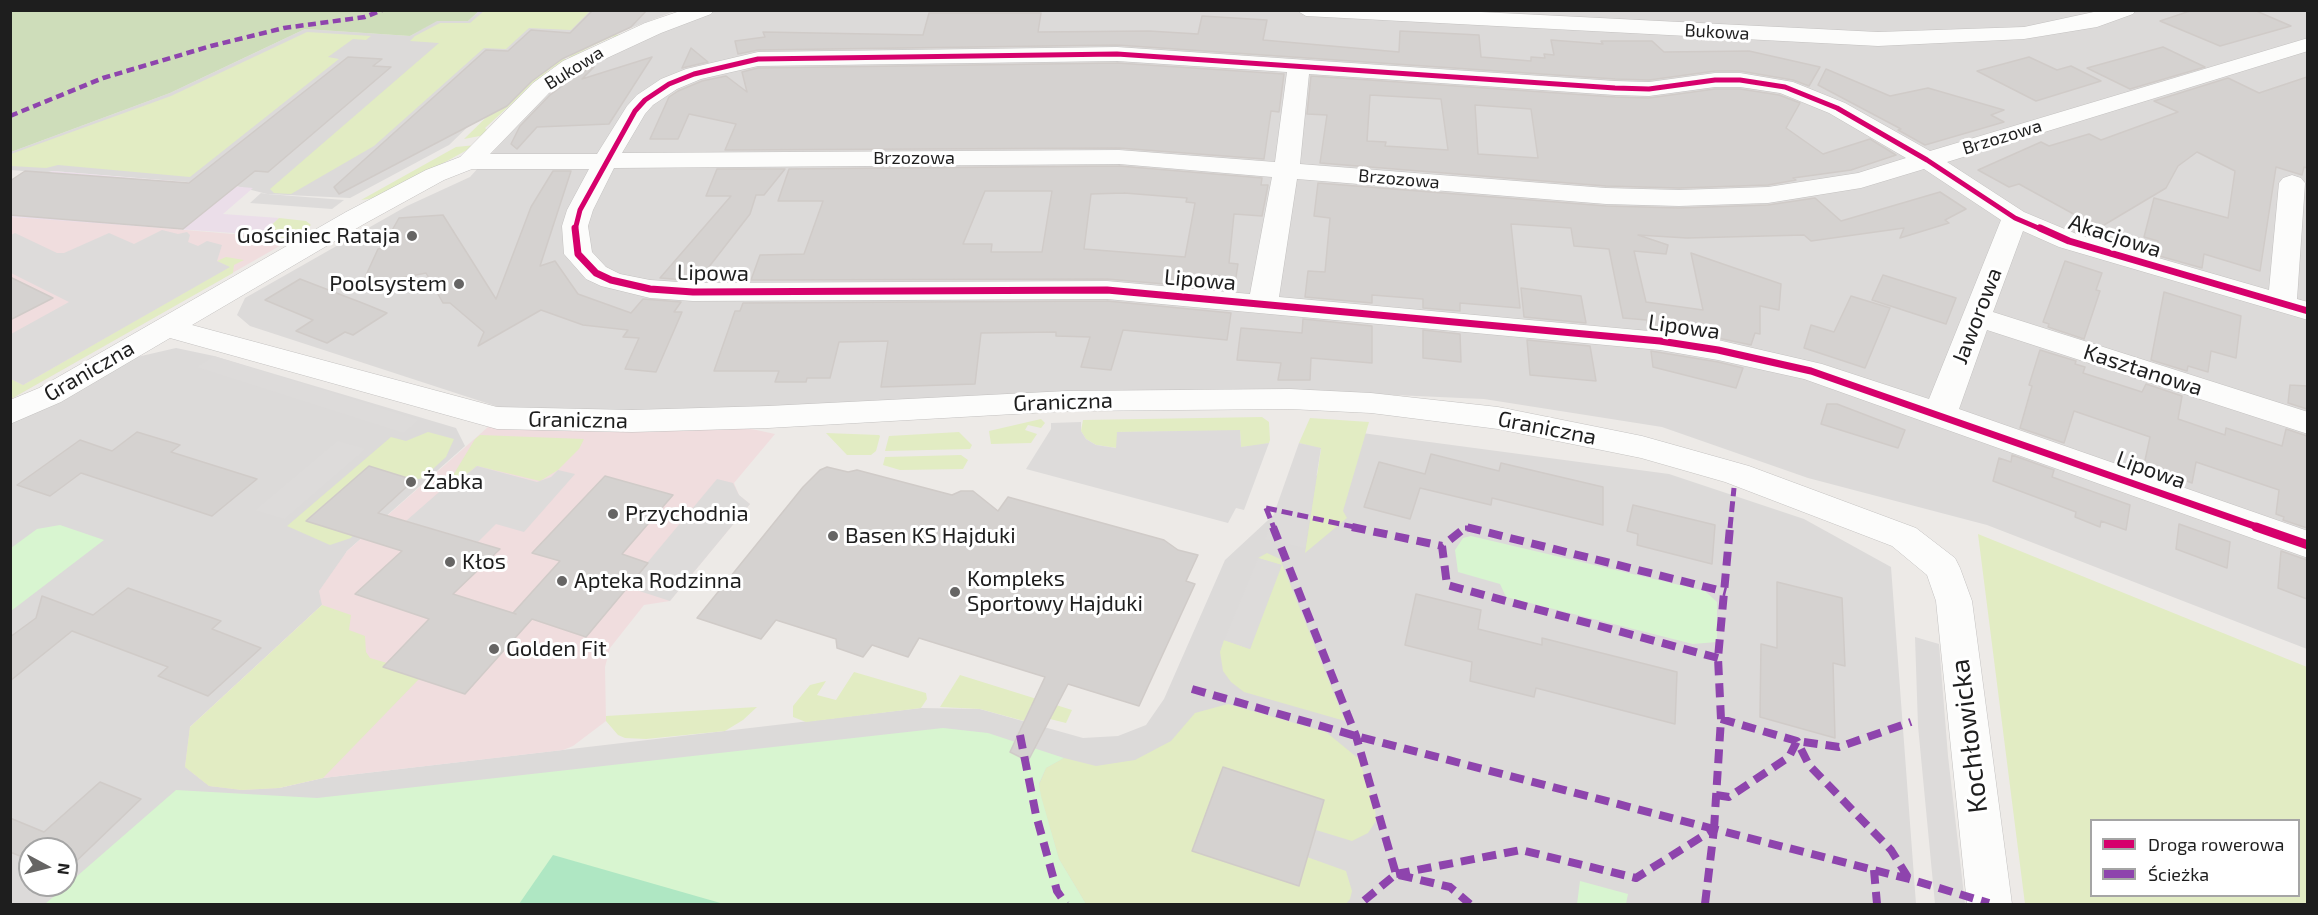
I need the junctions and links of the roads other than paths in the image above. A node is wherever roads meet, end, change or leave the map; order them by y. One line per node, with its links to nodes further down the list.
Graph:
1 (704, 10): 9 (street, Bukowa)
2 (1306, 10): 4 (street, Bukowa)
3 (2126, 10): 4 (street, Bukowa)
4 (1643, 20)
5 (2307, 44): 7 (street, Brzozowa)
6 (1299, 65): 7 (street, Lipowa); 8 (street, Lipowa); 10 (street)
7 (1927, 160): 10 (street, Brzozowa); 12 (street, Akacjowa)
8 (606, 161): 9 (street, Brzozowa); 10 (street, Brzozowa); 13 (street, Lipowa)
9 (469, 162): 16 (street, Graniczna)
10 (1286, 170): 13 (street)
11 (2292, 183): 14 (street)
12 (2015, 218): 14 (street, Akacjowa); 15 (street, Jaworowa)
13 (1263, 304): 18 (street, Lipowa)
14 (2295, 308)
15 (1978, 316): 18 (street, Jaworowa); 19 (street, Kasztanowa)
16 (167, 327): 17 (street, Graniczna); 21 (street, Graniczna)
17 (10, 414)
18 (1942, 415): 20 (street, Lipowa)
19 (2307, 423)
20 (2307, 545)
21 (1942, 568): 22 (street, Kochłowicka)
22 (1989, 904)

